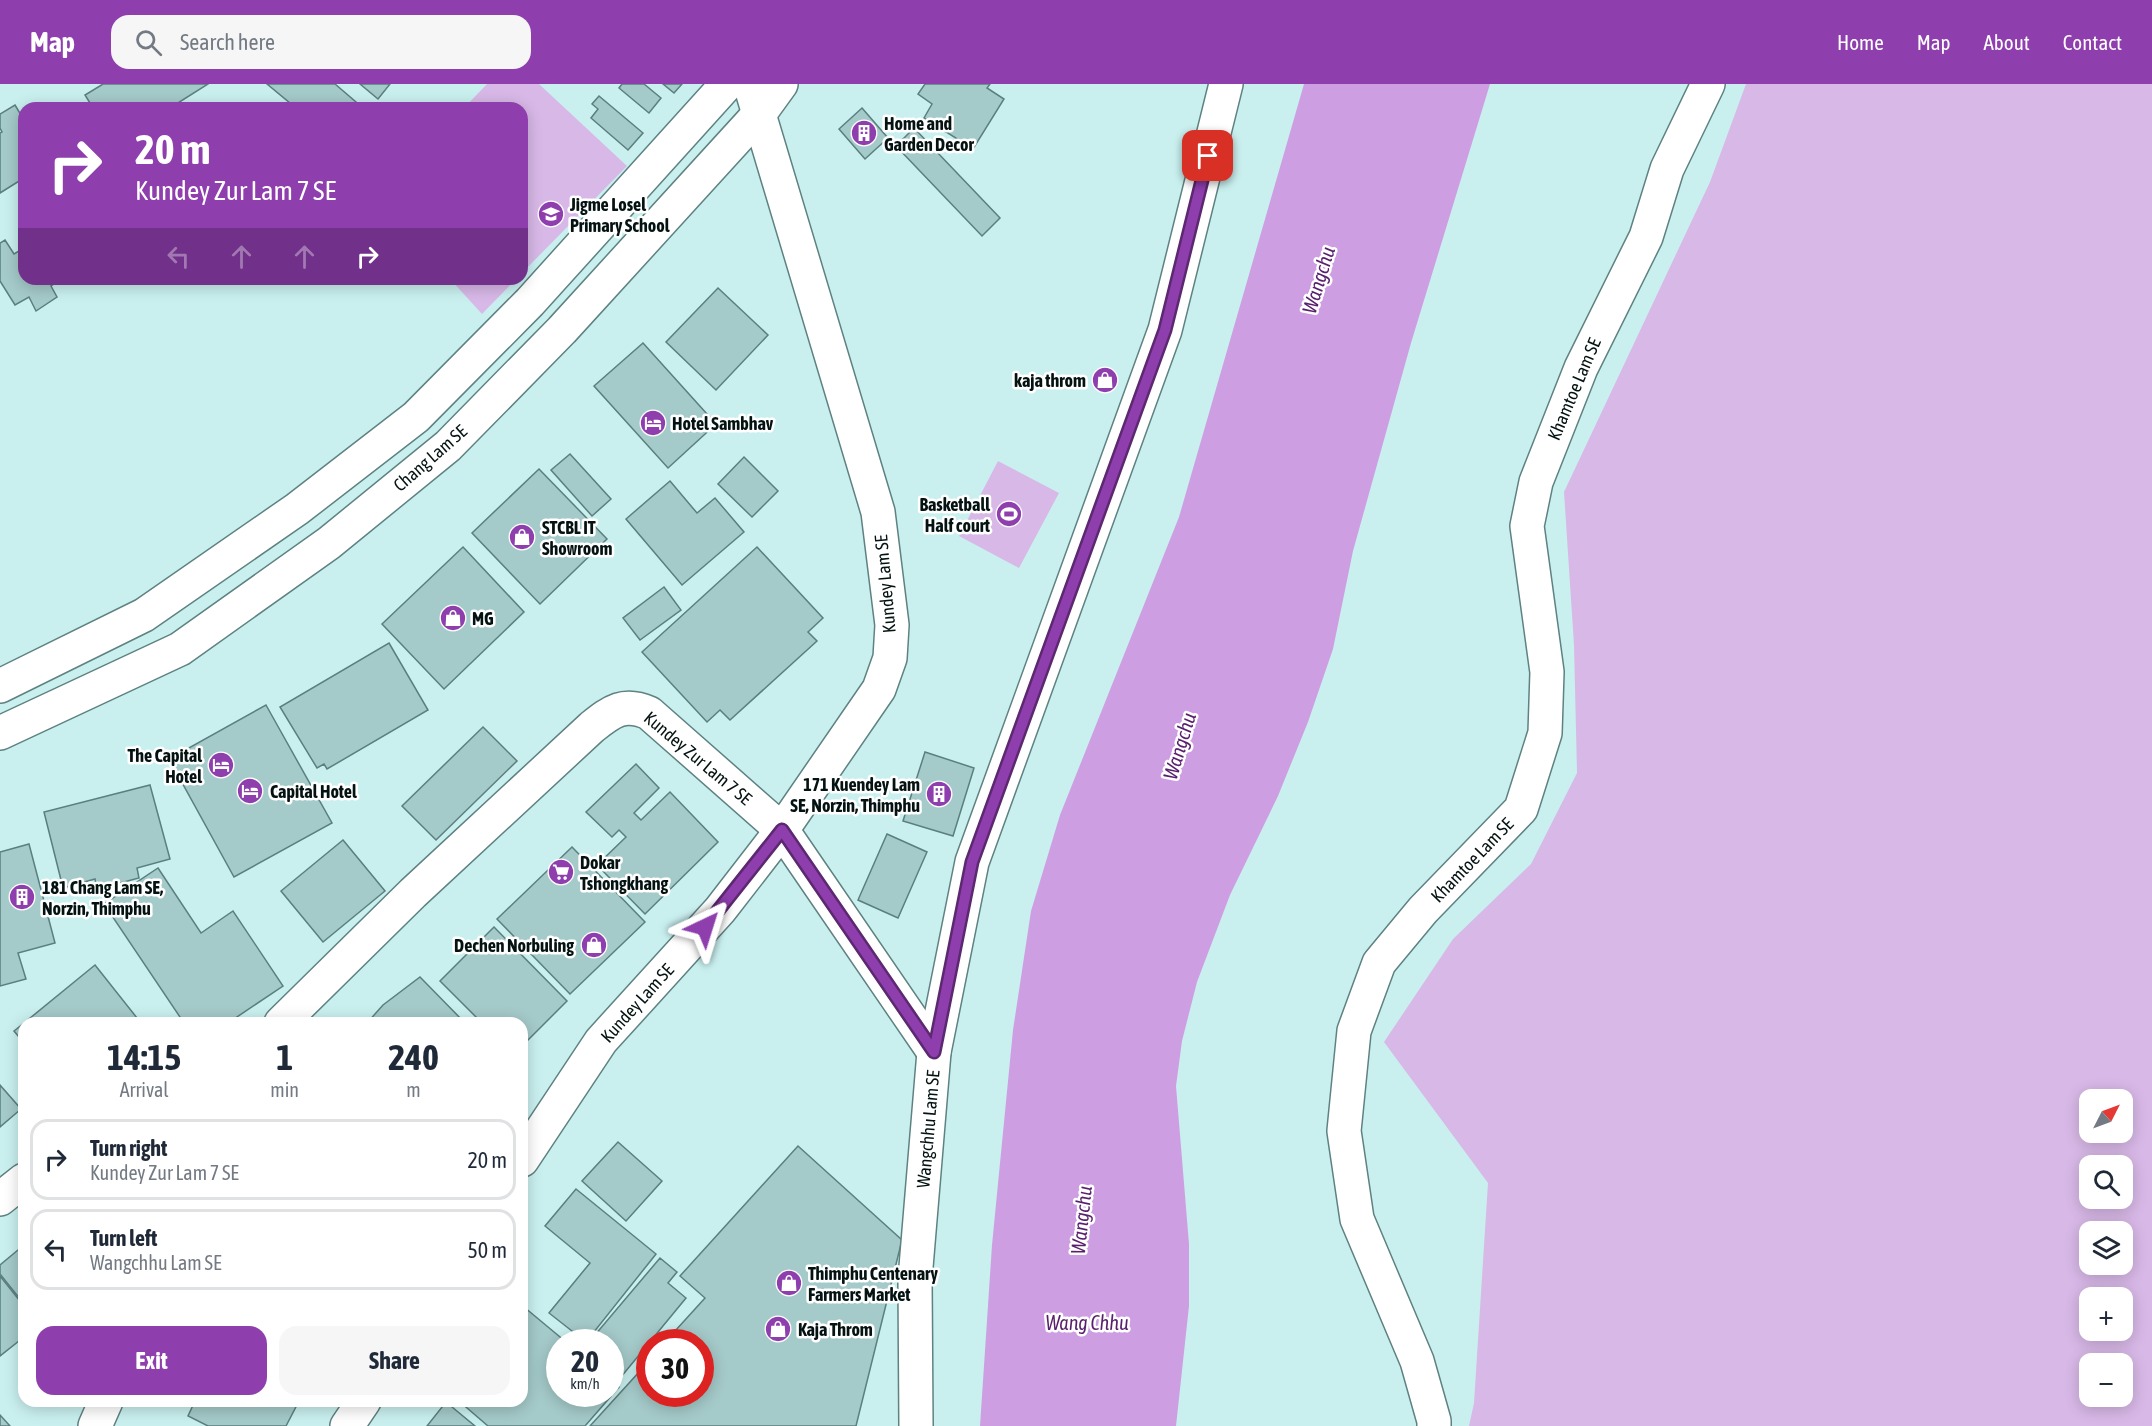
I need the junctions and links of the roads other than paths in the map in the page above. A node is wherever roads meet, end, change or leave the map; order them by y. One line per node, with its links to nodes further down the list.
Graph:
1 (728, 84): 6 (street)
2 (781, 84): 5 (street, Chang Lam SE)
3 (1226, 84): 10 (street, Wangchhu Lam SE)
4 (1708, 84): 19 (street, Khamtoe Lam SE)
5 (755, 99): 7 (street, Chang Lam SE); 8 (street, Kundey Lam SE)
6 (0, 686)
7 (0, 733)
8 (782, 830): 9 (street, Kundey Zur Lam 7 SE); 10 (street, Kundey Zur Lam 7 SE); 11 (street, Kundey Lam SE)
9 (287, 1017)
10 (934, 1052): 18 (street, Wangchhu Lam SE)
11 (528, 1151)
12 (18, 1185): 13 (street)
13 (0, 1199)
14 (103, 1407): 16 (street)
15 (360, 1407): 17 (street)
16 (95, 1426)
17 (347, 1426)
18 (916, 1426)
19 (1434, 1426)

